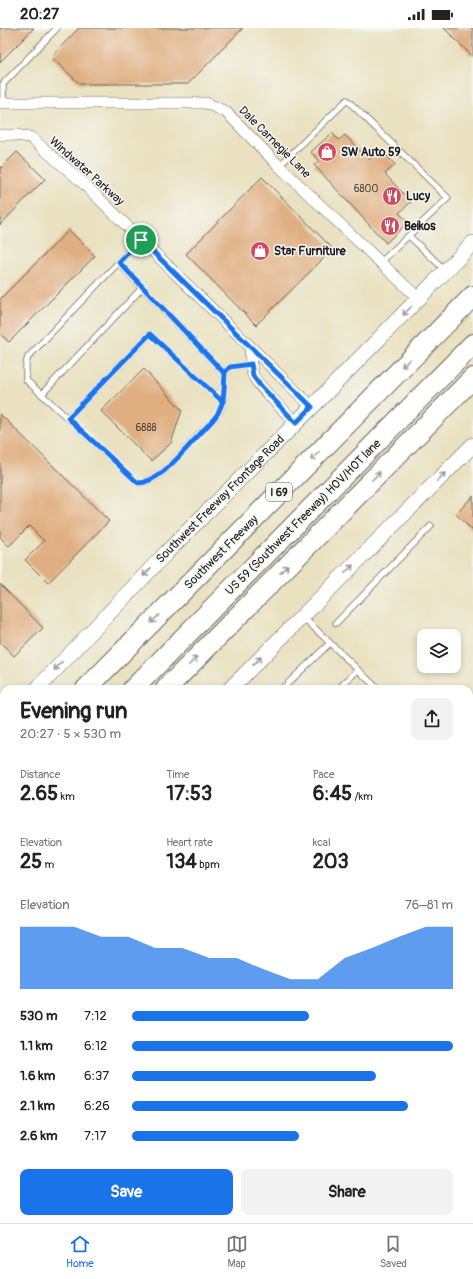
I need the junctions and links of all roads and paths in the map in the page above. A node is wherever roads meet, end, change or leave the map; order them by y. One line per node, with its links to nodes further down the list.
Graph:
1 (57, 28): 2 (lane)
2 (2, 103): 4 (street, Dale Carnegie Lane)
3 (0, 135): 6 (street, Windwater Parkway)
4 (279, 166): 5 (lane); 9 (street, Dale Carnegie Lane)
5 (409, 236): 9 (lane); 10 (lane)
6 (141, 240): 8 (lane); 15 (street, Windwater Parkway)
7 (473, 243): 10 (main road, Southwest Freeway Frontage Road)
8 (119, 262): 11 (lane); 19 (lane)
9 (382, 262): 13 (street, Dale Carnegie Lane)
10 (446, 271): 13 (main road, Southwest Freeway Frontage Road)
11 (142, 288): 17 (lane); 19 (lane)
12 (473, 296): 31 (highway, Southwest Freeway / I 69, one-way to 31)
13 (419, 299): 21 (main road, Southwest Freeway Frontage Road, one-way to 21)
14 (473, 344): 32 (highway, US 59 (Southwest Freeway) HOV/HOT lane)
15 (250, 347): 16 (street); 21 (street, Windwater Parkway)
16 (251, 364): 17 (lane); 23 (street)
17 (225, 374): 20 (lane)
18 (473, 378): 33 (highway, one-way to 18)
19 (42, 394): 22 (lane)
20 (223, 402): 22 (lane); 22 (lane)
21 (312, 407): 23 (main road, Southwest Freeway Frontage Road)
22 (68, 418)
23 (296, 423): 30 (main road, Southwest Freeway Frontage Road, one-way to 30)
24 (473, 445): 26 (main road, one-way to 24)
25 (431, 526): 27 (lane)
26 (302, 616): 28 (lane); 34 (main road, one-way to 26)
27 (336, 623)
28 (330, 642): 29 (lane); 35 (lane)
29 (358, 670): 36 (lane); 37 (lane)
30 (41, 685)
31 (90, 685)
32 (137, 685)
33 (170, 685)
34 (236, 685)
35 (286, 685)
36 (342, 685)
37 (374, 685)

